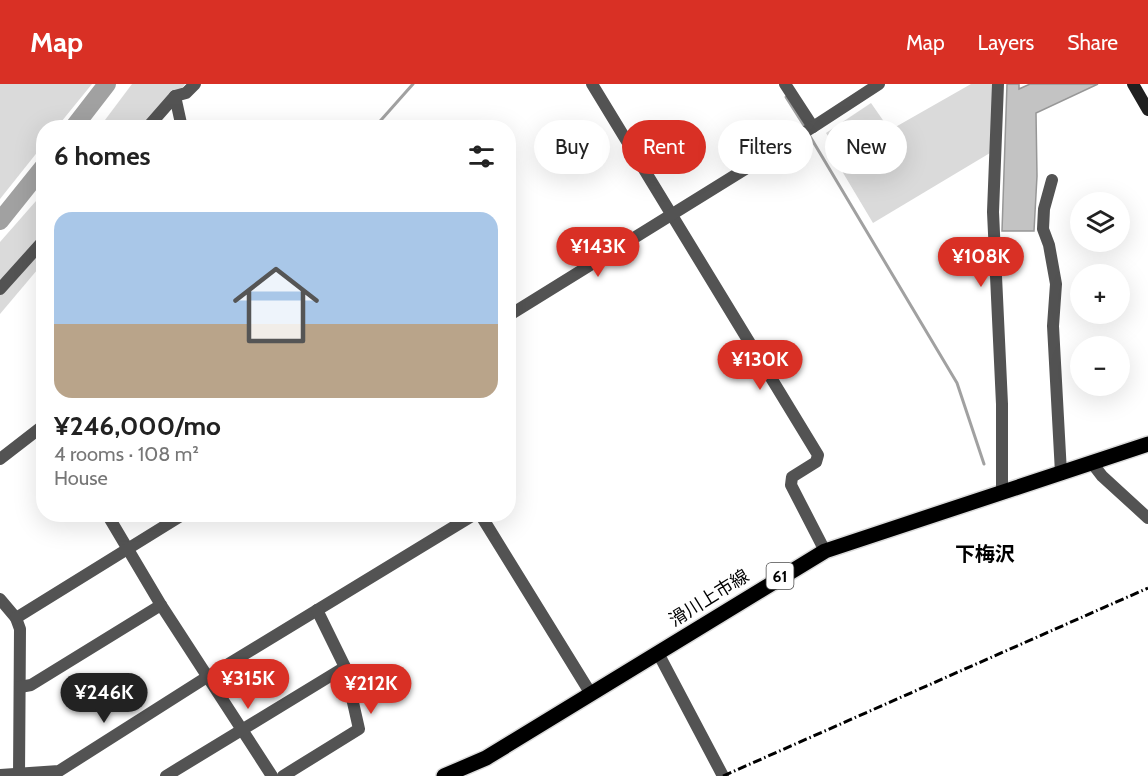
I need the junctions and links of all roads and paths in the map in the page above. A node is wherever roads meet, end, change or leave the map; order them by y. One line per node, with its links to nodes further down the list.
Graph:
1 (195, 84): 7 (street)
2 (592, 84): 15 (street)
3 (785, 84): 11 (street)
4 (879, 84): 12 (street)
5 (998, 84): 24 (street)
6 (1133, 84): 8 (main road)
7 (177, 90): 9 (street); 10 (street)
8 (1148, 110)
9 (153, 120)
10 (181, 120)
11 (808, 120)
12 (813, 127)
13 (737, 174): 15 (street)
14 (1053, 180): 23 (street)
15 (671, 215): 18 (street); 31 (street)
16 (36, 249): 17 (street)
17 (0, 289)
18 (516, 311)
19 (36, 431): 21 (street)
20 (1148, 444): 22 (main road, 滑川上市線 / 61)
21 (0, 459)
22 (1092, 462): 23 (main road, 滑川上市線 / 61); 25 (street)
23 (1061, 472): 24 (main road, 滑川上市線 / 61)
24 (1002, 492): 31 (main road, 滑川上市線 / 61)
25 (1148, 518)
26 (112, 522): 30 (street)
27 (171, 522): 30 (street)
28 (462, 522): 34 (street)
29 (485, 522): 40 (street)
30 (128, 549): 33 (street); 35 (street)
31 (825, 551): 36 (main road, 滑川上市線 / 61)
32 (0, 599): 35 (street)
33 (161, 605): 38 (street); 39 (street)
34 (317, 610): 37 (street); 38 (street)
35 (16, 618): 39 (street)
36 (658, 653): 40 (main road, 滑川上市線 / 61); 48 (street)
37 (345, 667): 41 (street); 46 (street)
38 (207, 677): 41 (street); 43 (street)
39 (20, 687): 43 (street)
40 (591, 694): 47 (main road, 滑川上市線 / 61)
41 (242, 731): 44 (street); 45 (street)
42 (0, 775): 43 (street)
43 (19, 776)
44 (166, 776)
45 (272, 776)
46 (283, 776)
47 (444, 776)
48 (723, 776)

